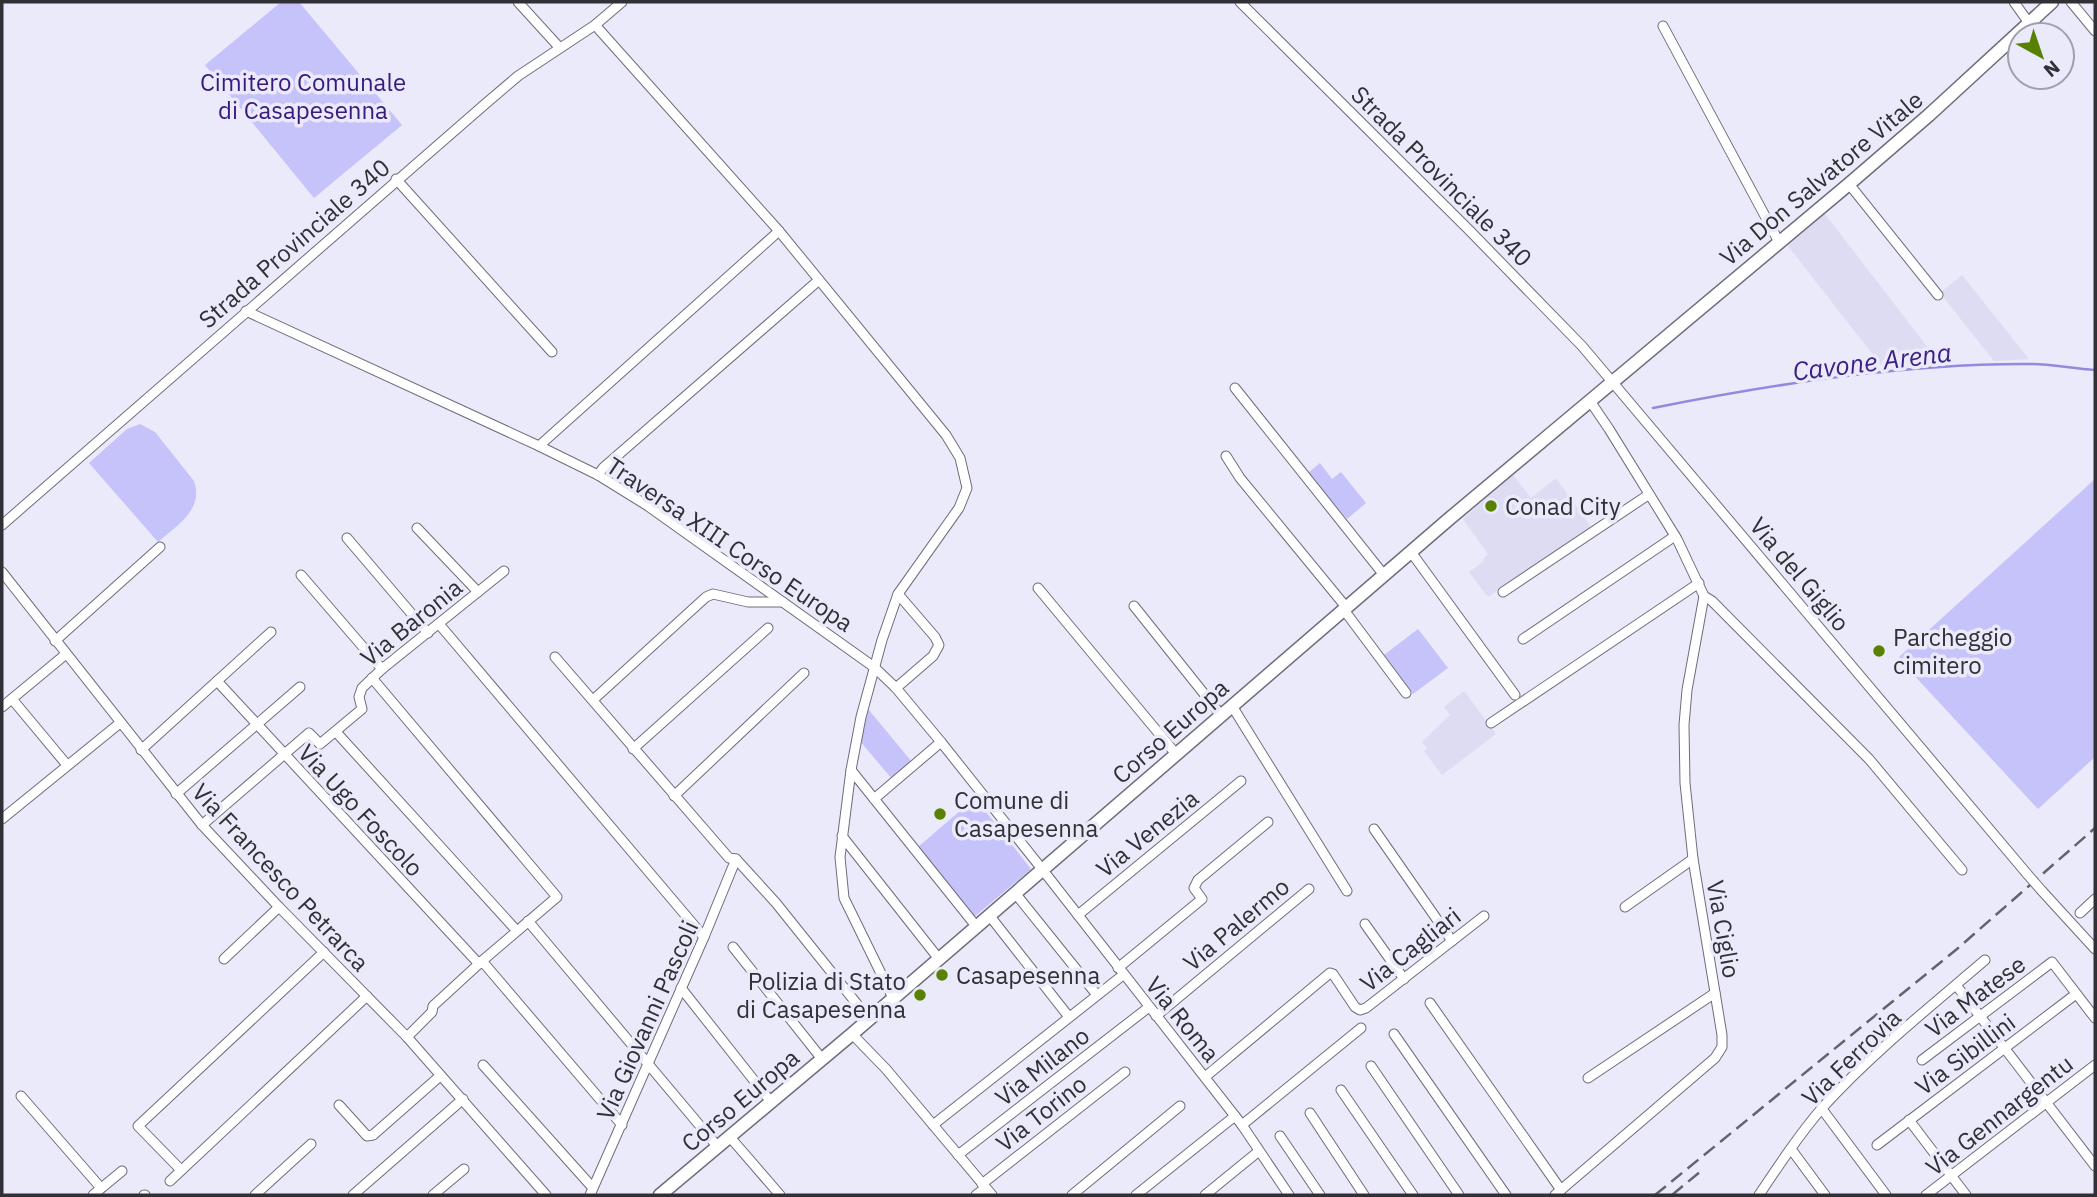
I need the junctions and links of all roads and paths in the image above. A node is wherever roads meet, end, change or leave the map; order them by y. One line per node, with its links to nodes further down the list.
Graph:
1 (518, 2): 13 (street)
2 (622, 2): 9 (street, Strada Provinciale 340)
3 (1240, 2): 22 (street, Strada Provinciale 340)
4 (2014, 2): 7 (street)
5 (2052, 2): 8 (street, Via Don Salvatore Vitale)
6 (2071, 2): 11 (street)
7 (2028, 21)
8 (2031, 21)
9 (595, 25): 13 (street, Strada Provinciale 340); 16 (street)
10 (1664, 26): 17 (street)
11 (2095, 32)
12 (2006, 44): 15 (street, Via Don Salvatore Vitale)
13 (559, 47): 14 (street, Strada Provinciale 340)
14 (397, 179): 20 (street, Strada Provinciale 340); 21 (street)
15 (1849, 184): 17 (street, Via Don Salvatore Vitale); 19 (street)
16 (779, 231): 18 (street); 25 (street)
17 (1779, 242): 22 (street, Via Don Salvatore Vitale)
18 (819, 280): 27 (street); 43 (street)
19 (1938, 295)
20 (246, 311): 25 (street, Traversa XIII Corso Europa); 29 (street, Strada Provinciale 340)
21 (552, 352)
22 (1613, 382): 24 (street, Corso Europa); 111 (street, Via del Giglio, bridge)
23 (1235, 388): 38 (street)
24 (1590, 401): 28 (street); 34 (street, Corso Europa)
25 (539, 446): 27 (street, Traversa XIII Corso Europa)
26 (1226, 456): 47 (street)
27 (598, 475): 45 (street, Traversa XIII Corso Europa)
28 (1648, 495): 31 (street); 42 (street)
29 (2, 525)
30 (417, 528): 41 (street)
31 (1675, 536): 39 (street); 52 (street)
32 (347, 538): 51 (street)
33 (160, 547): 53 (street)
34 (1411, 552): 38 (street, Corso Europa); 64 (street)
35 (504, 571): 41 (street, Via Baronia)
36 (2, 572): 53 (street, Via Francesco Petrarca)
37 (301, 575): 57 (street)
38 (1384, 575): 47 (street, Corso Europa)
39 (1699, 583): 44 (street); 71 (street)
40 (1038, 589): 77 (street)
41 (478, 592): 48 (street, Via Baronia)
42 (1503, 592)
43 (898, 594): 56 (street); 62 (street)
44 (1704, 596): 91 (street, Via Ciglio); 93 (street)
45 (785, 602): 56 (street, Traversa XIII Corso Europa); 66 (street)
46 (1134, 606): 69 (street)
47 (1345, 608): 63 (street); 67 (street, Corso Europa)
48 (439, 624): 51 (street, Via Baronia); 108 (street)
49 (768, 628): 75 (street)
50 (271, 632): 60 (street)
51 (428, 633): 57 (street, Via Baronia)
52 (1523, 639)
53 (55, 640): 54 (street, Via Francesco Petrarca)
54 (66, 654): 65 (street); 70 (street, Via Francesco Petrarca)
55 (555, 657): 66 (street)
56 (874, 667): 62 (street, Traversa XIII Corso Europa); 80 (street)
57 (382, 669): 59 (street, Via Baronia)
58 (804, 673): 83 (street)
59 (372, 678): 73 (street, Via Baronia); 104 (street)
60 (217, 681): 72 (street, Via Ugo Foscolo); 76 (street)
61 (300, 687): 72 (street)
62 (896, 688): 74 (street, Traversa XIII Corso Europa)
63 (1406, 693)
64 (1515, 695)
65 (12, 699): 68 (street); 79 (street)
66 (593, 700): 75 (street)
67 (1232, 706): 69 (street, Corso Europa); 95 (street)
68 (2, 707)
69 (1221, 715): 77 (street, Corso Europa)
70 (120, 723): 76 (street, Via Francesco Petrarca); 79 (street)
71 (1491, 723)
72 (256, 725): 78 (street, Via Ugo Foscolo); 82 (street)
73 (336, 732): 78 (street); 107 (street)
74 (941, 742): 84 (street); 92 (street, Traversa XIII Corso Europa)
75 (634, 749): 83 (street)
76 (141, 750): 82 (street, Via Francesco Petrarca)
77 (1175, 754): 92 (street, Corso Europa)
78 (284, 755): 87 (street); 116 (street, Via Ugo Foscolo)
79 (67, 765): 85 (street)
80 (851, 770): 84 (street); 89 (street)
81 (1241, 781): 102 (street, Via Venezia)
82 (176, 794): 87 (street, Via Francesco Petrarca)
83 (674, 796): 90 (street)
84 (874, 799): 106 (street)
85 (2, 819)
86 (1268, 822): 117 (street)
87 (202, 825): 98 (street, Via Francesco Petrarca)
88 (1374, 829): 109 (street)
89 (842, 836): 113 (street); 125 (street)
90 (736, 859): 108 (street, Via Giovanni Pascoli); 132 (street)
91 (1693, 859): 99 (street); 121 (street, Via Ciglio)
92 (1042, 869): 96 (street, Corso Europa); 102 (street, Via Roma)
93 (1962, 870)
94 (1309, 889): 128 (street, Via Palermo)
95 (1347, 891)
96 (1015, 893): 101 (street, Corso Europa); 123 (street)
97 (2095, 899): 100 (street)
98 (279, 907): 112 (street, Via Francesco Petrarca); 114 (street)
99 (1625, 907)
100 (2080, 913)
101 (989, 915): 106 (street, Corso Europa); 129 (street)
102 (1078, 915): 117 (street, Via Roma)
103 (1484, 916): 109 (street, Via Cagliari)
104 (528, 921): 107 (street); 140 (street)
105 (1364, 924): 118 (street)
106 (976, 926): 113 (street, Corso Europa)
107 (517, 931): 116 (street)
108 (705, 937): 120 (street, Via Giovanni Pascoli)
109 (1452, 941): 118 (street, Via Cagliari)
110 (733, 947): 138 (street)
111 (2095, 949)
112 (324, 952): 124 (street, Via Francesco Petrarca); 172 (street)
113 (939, 958): 125 (street, Corso Europa)
114 (224, 959)
115 (1985, 960): 119 (street, Via Ferrovia)
116 (480, 962): 136 (street); 159 (street, Via Ugo Foscolo)
117 (1121, 972): 123 (street); 127 (street, Via Roma)
118 (1404, 979): 146 (street, Via Cagliari)
119 (1956, 985): 130 (street); 155 (street, Via Ferrovia)
120 (681, 988): 140 (street, Via Giovanni Pascoli); 151 (street)
121 (1715, 993): 147 (street); 179 (street, Via Ciglio)
122 (2076, 994): 130 (street, Via Matese); 131 (street); 137 (street, Via Sibillini)
123 (1097, 995): 129 (street)
124 (367, 996): 136 (street, Via Francesco Petrarca); 172 (street)
125 (893, 998): 132 (street, Corso Europa)
126 (1430, 1003): 179 (street)
127 (1149, 1007): 128 (street, Via Roma); 169 (street, Via Milano)
128 (1156, 1016): 146 (street, Via Roma)
129 (1069, 1017): 160 (street)
130 (1979, 1017): 137 (street); 139 (street, Via Matese)
131 (2095, 1018)
132 (869, 1019): 134 (street, Corso Europa)
133 (1361, 1028): 161 (street)
134 (852, 1034): 138 (street, Corso Europa); 160 (street)
135 (1394, 1034): 197 (street)
136 (407, 1037): 145 (street, Via Francesco Petrarca)
137 (2003, 1048): 152 (street); 158 (street, Via Sibillini)
138 (822, 1059): 151 (street, Corso Europa)
139 (1922, 1060)
140 (648, 1063): 159 (street, Via Giovanni Pascoli); 166 (street)
141 (483, 1065): 178 (street)
142 (2095, 1065): 152 (street, Via Gennargentu)
143 (1371, 1066): 196 (street)
144 (1125, 1072): 177 (street, Via Torino)
145 (440, 1076): 150 (street, Via Francesco Petrarca); 153 (street)
146 (1205, 1077): 157 (street, Via Roma)
147 (1588, 1078)
148 (1341, 1090): 195 (street)
149 (21, 1096): 176 (street)
150 (463, 1099): 183 (street); 185 (street, Via Francesco Petrarca)
151 (771, 1102): 162 (street, Corso Europa)
152 (2046, 1103): 170 (street); 174 (street, Via Gennargentu)
153 (339, 1105)
154 (1180, 1106): 189 (street)
155 (1822, 1109): 167 (street, Via Ferrovia); 199 (street)
156 (1310, 1113): 194 (street)
157 (1235, 1116): 161 (street, Via Roma); 190 (street)
158 (1909, 1120): 165 (street, Via Sibillini); 174 (street)
159 (622, 1125): 178 (street, Via Giovanni Pascoli)
160 (933, 1125): 169 (street)
161 (1242, 1125): 168 (street, Via Roma)
162 (729, 1136): 166 (street, Corso Europa); 187 (street)
163 (1280, 1136): 193 (street)
164 (311, 1144): 182 (street)
165 (1877, 1145)
166 (718, 1146): 186 (street, Corso Europa)
167 (1791, 1149): 180 (street, Via Ferrovia); 198 (street)
168 (1259, 1151): 191 (street); 192 (street, Via Roma)
169 (958, 1155): 177 (street)
170 (2095, 1166)
171 (464, 1169): 184 (street)
172 (181, 1170): 175 (street)
173 (122, 1171): 176 (street)
174 (1951, 1176): 200 (street, Via Gennargentu); 201 (street)
175 (170, 1181)
176 (101, 1188): 181 (street)
177 (986, 1189): 188 (street, Via Torino)
178 (591, 1192)
179 (1558, 1193)
180 (1762, 1194)
181 (93, 1195)
182 (255, 1195)
183 (353, 1195)
184 (433, 1195)
185 (546, 1195)
186 (660, 1195)
187 (780, 1195)
188 (976, 1195)
189 (1072, 1195)
190 (1136, 1195)
191 (1205, 1195)
192 (1289, 1195)
193 (1320, 1195)
194 (1364, 1195)
195 (1413, 1195)
196 (1459, 1195)
197 (1506, 1195)
198 (1825, 1195)
199 (1886, 1195)
200 (1926, 1195)
201 (1966, 1195)

